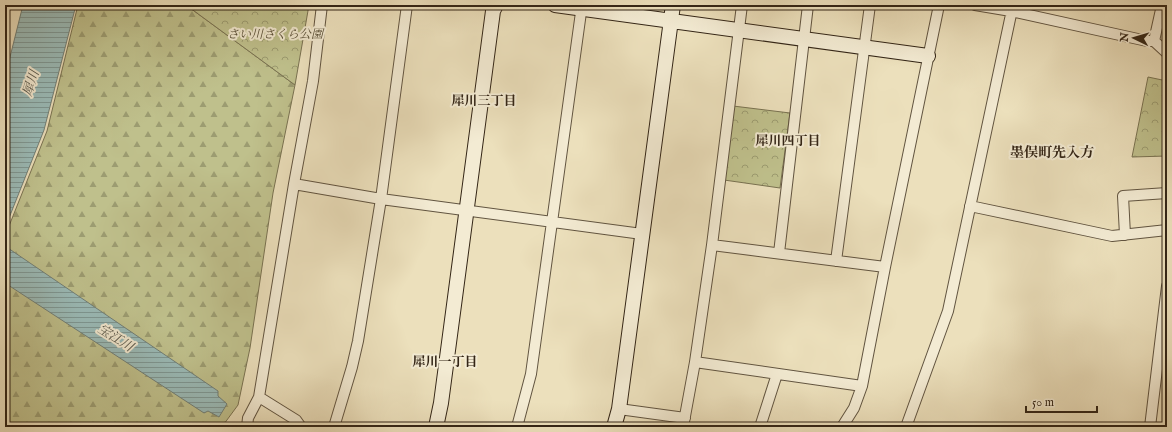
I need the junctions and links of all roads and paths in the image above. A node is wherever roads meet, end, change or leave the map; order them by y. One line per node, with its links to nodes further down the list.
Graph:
1 (322, 5): 21 (street)
2 (407, 5): 23 (street)
3 (496, 5): 25 (street)
4 (555, 5): 12 (street)
5 (673, 5): 14 (street)
6 (742, 5): 15 (street)
7 (808, 5): 16 (street)
8 (870, 5): 18 (street)
9 (939, 5): 20 (street)
10 (975, 5): 13 (street)
11 (1162, 5): 17 (street)
12 (582, 7): 14 (street); 26 (street)
13 (1012, 8): 17 (street); 24 (street)
14 (671, 21): 15 (street); 28 (street)
15 (739, 31): 16 (street); 30 (street)
16 (803, 40): 18 (street); 31 (street)
17 (1154, 41): 19 (street)
18 (865, 48): 20 (street); 32 (street)
19 (1167, 53)
20 (928, 56): 33 (street)
21 (294, 184): 23 (street); 39 (street)
22 (1167, 192): 29 (street)
23 (381, 199): 25 (street); 44 (street)
24 (970, 206): 29 (street); 50 (street)
25 (466, 211): 26 (street); 45 (street)
26 (552, 222): 28 (street); 46 (street)
27 (1167, 230): 29 (street)
28 (642, 234): 40 (street)
29 (1125, 235)
30 (712, 245): 31 (street); 36 (street)
31 (779, 253): 32 (street)
32 (836, 261): 33 (street)
33 (885, 267): 38 (street)
34 (1167, 286): 35 (street)
35 (1163, 350): 51 (street)
36 (695, 362): 37 (street); 41 (street)
37 (776, 374): 38 (street); 48 (street)
38 (862, 386): 49 (street)
39 (259, 397): 42 (street); 43 (street)
40 (618, 409): 41 (street); 47 (street)
41 (684, 423)
42 (247, 427)
43 (301, 427)
44 (334, 427)
45 (436, 427)
46 (517, 427)
47 (614, 427)
48 (760, 427)
49 (842, 427)
50 (906, 427)
51 (1150, 427)

